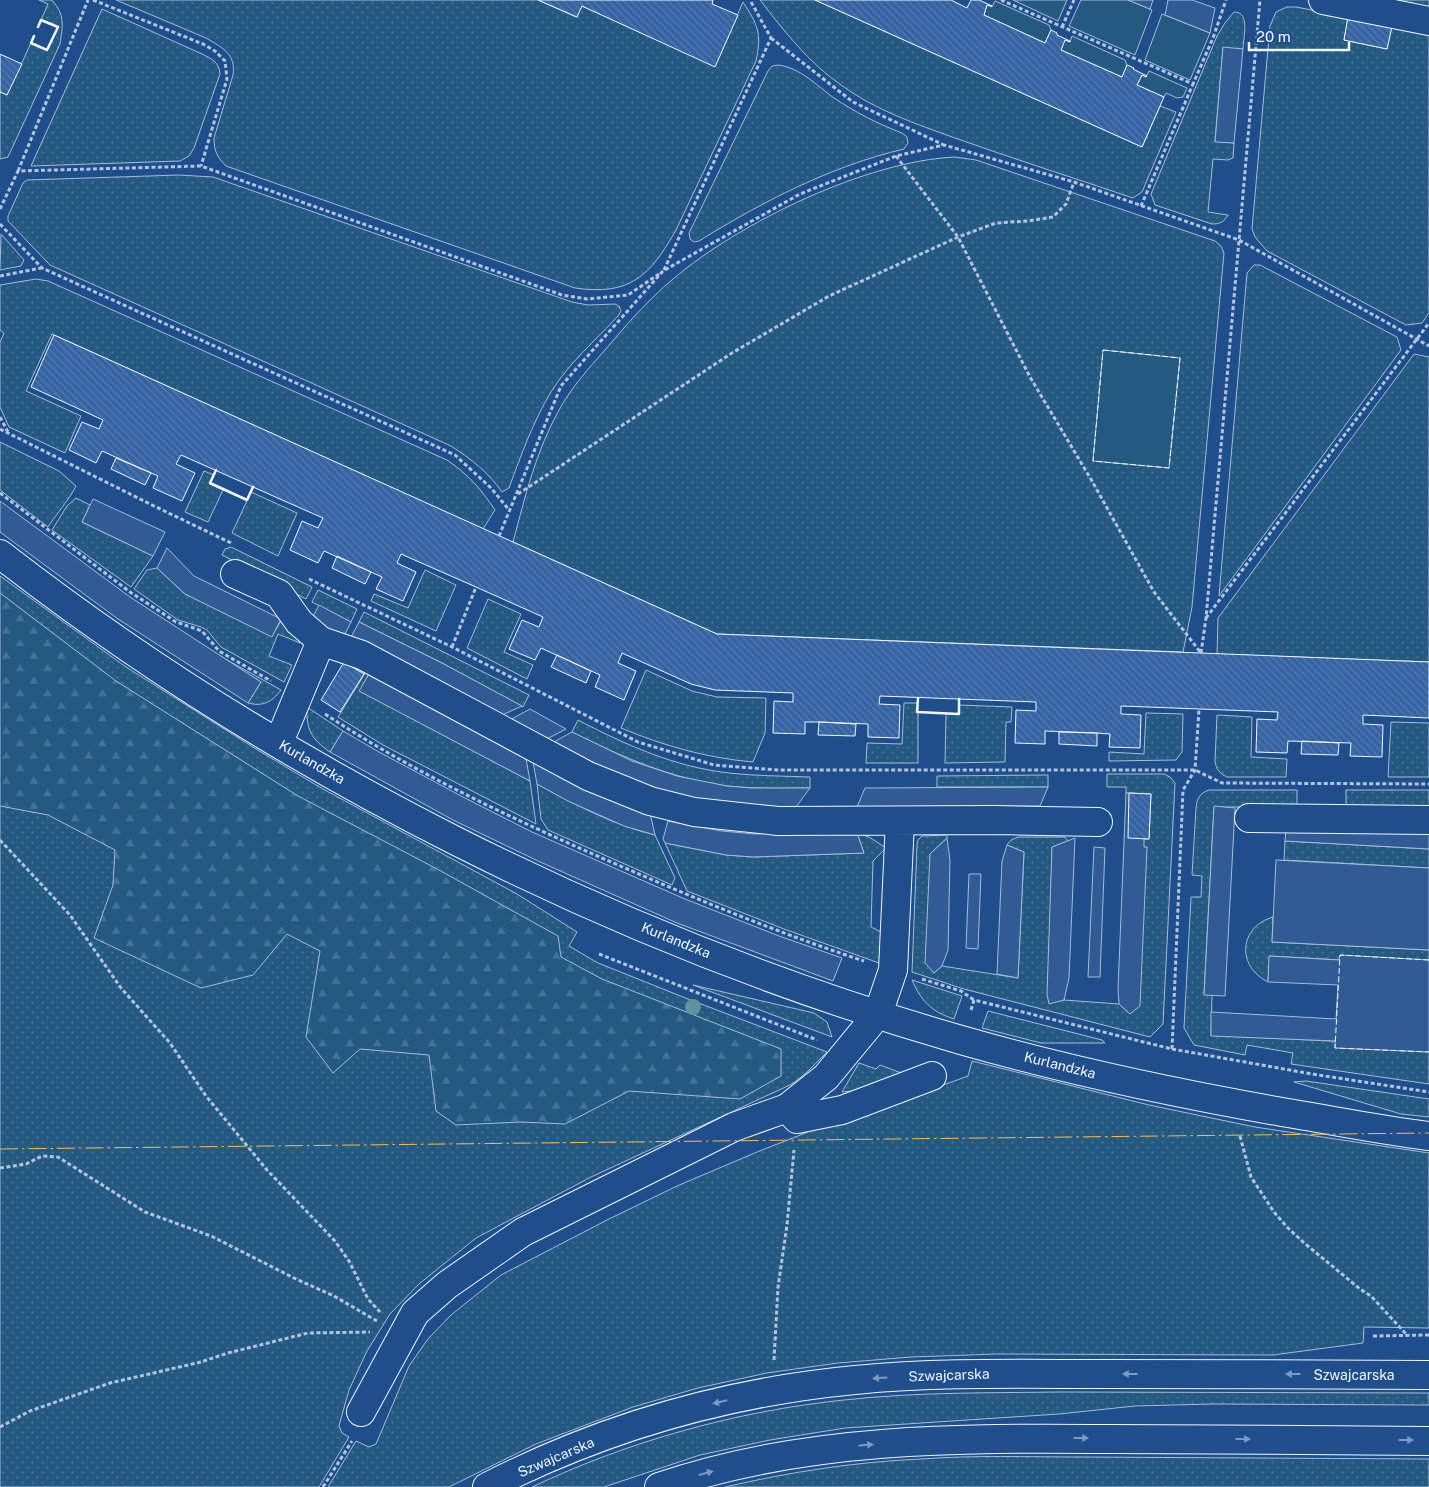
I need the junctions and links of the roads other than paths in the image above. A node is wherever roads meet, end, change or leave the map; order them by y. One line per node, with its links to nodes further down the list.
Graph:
1 (1323, 0): 2 (street)
2 (1429, 21)
3 (0, 554): 6 (street, Kurlandzka)
4 (235, 574): 5 (street)
5 (320, 641): 6 (street); 9 (street)
6 (279, 742): 11 (street, Kurlandzka)
7 (1249, 818): 8 (street)
8 (1429, 820)
9 (900, 821): 10 (street); 11 (street)
10 (1098, 822)
11 (878, 1014): 13 (street); 14 (street, Kurlandzka)
12 (932, 1076): 13 (street)
13 (792, 1114): 16 (street)
14 (1429, 1136)
15 (1429, 1375): 18 (street, Szwajcarska, one-way to 18)
16 (361, 1412)
17 (1429, 1440): 19 (street, one-way to 17)
18 (487, 1487)
19 (659, 1487)

